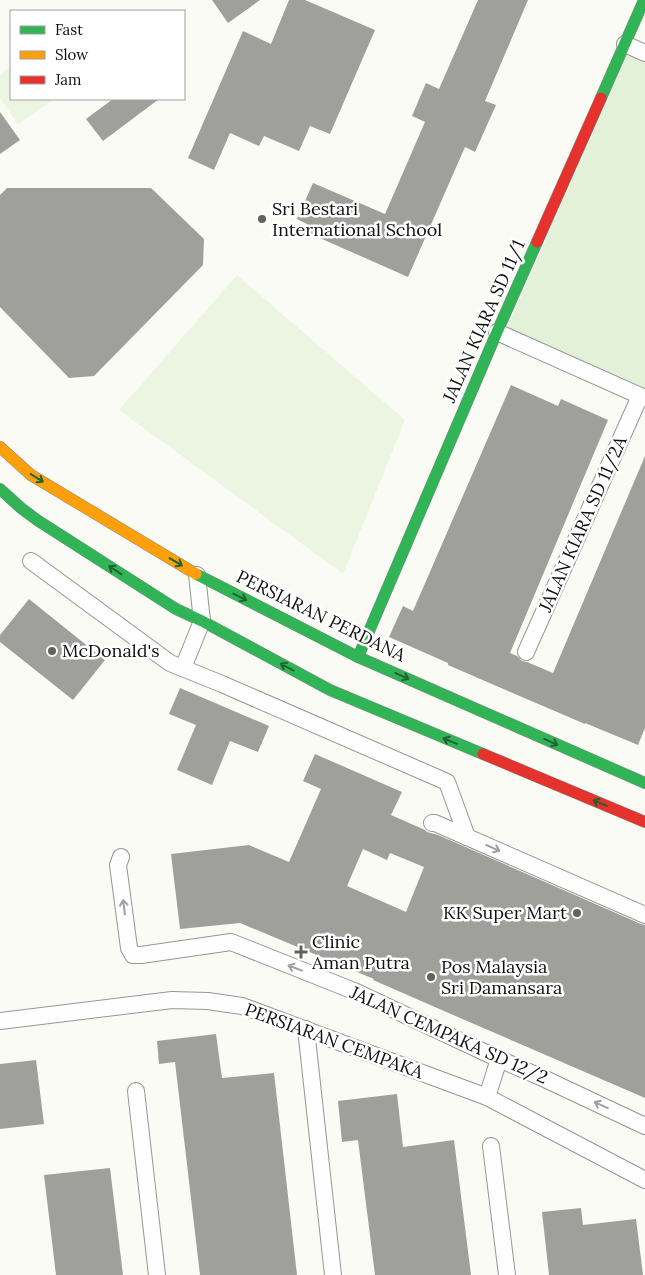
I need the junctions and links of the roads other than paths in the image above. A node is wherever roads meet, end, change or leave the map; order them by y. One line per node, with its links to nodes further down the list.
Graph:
1 (644, 0): 2 (main road, JALAN KIARA SD 11/1)
2 (625, 44): 3 (street); 4 (main road, JALAN KIARA SD 11/1)
3 (645, 53)
4 (497, 332): 5 (street); 12 (main road, JALAN KIARA SD 11/1)
5 (642, 397): 11 (street, JALAN KIARA SD 11/2A)
6 (0, 447): 9 (main road, PERSIARAN PERDANA, one-way to 9)
7 (0, 489): 10 (main road, one-way to 7)
8 (31, 561): 13 (street)
9 (197, 575): 10 (street); 12 (main road, PERSIARAN PERDANA, one-way to 12)
10 (202, 621): 13 (street); 15 (main road, one-way to 10)
11 (526, 652)
12 (358, 656): 14 (main road, PERSIARAN PERDANA, one-way to 14)
13 (183, 668): 17 (street)
14 (645, 784)
15 (645, 822)
16 (432, 823): 17 (street)
17 (467, 837): 19 (street, one-way to 19)
18 (121, 857): 22 (street, JALAN CEMPAKA SD 12/2, one-way to 18)
19 (645, 915)
20 (0, 1021): 21 (street, PERSIARAN CEMPAKA)
21 (306, 1029): 24 (street, PERSIARAN CEMPAKA); 29 (street)
22 (500, 1059): 24 (street); 25 (street, JALAN CEMPAKA SD 12/2, one-way to 22)
23 (136, 1091): 28 (street)
24 (487, 1098): 27 (street, PERSIARAN CEMPAKA)
25 (645, 1126)
26 (491, 1146): 30 (street)
27 (645, 1180)
28 (157, 1275)
29 (333, 1275)
30 (507, 1275)

